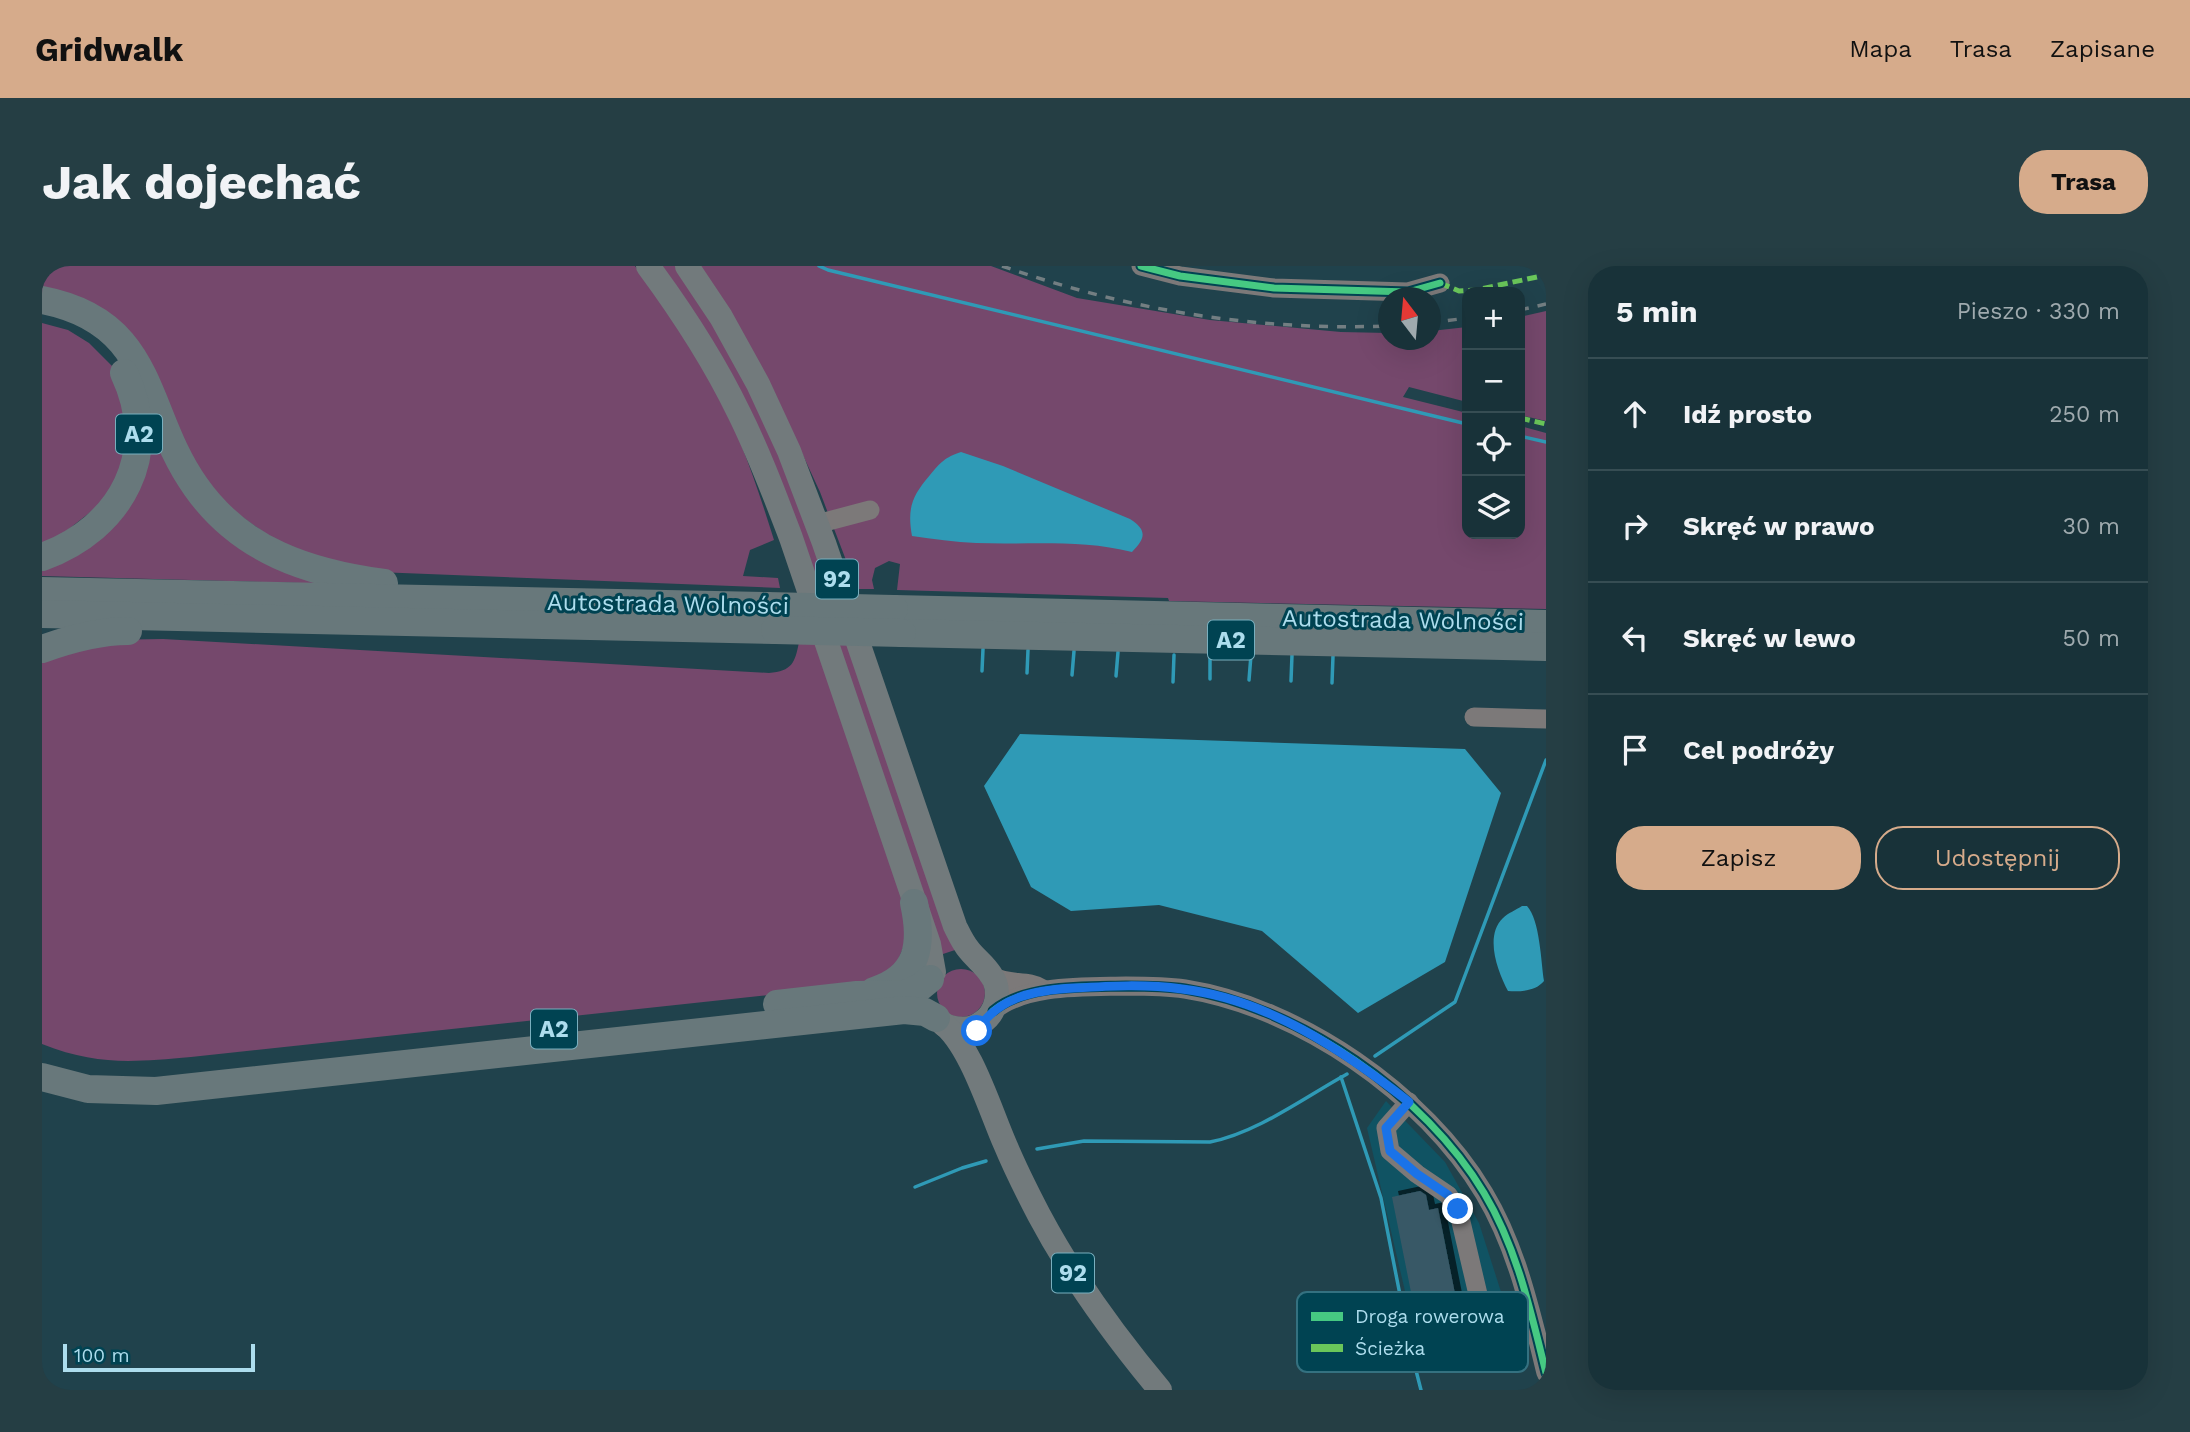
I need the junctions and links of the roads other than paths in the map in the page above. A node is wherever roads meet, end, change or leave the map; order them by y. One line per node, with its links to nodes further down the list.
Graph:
1 (648, 266): 21 (main road, 92)
2 (687, 266): 8 (main road, 92)
3 (1141, 266): 4 (street)
4 (1440, 283)
5 (42, 300): 11 (highway, A2)
6 (42, 315): 9 (highway, A2)
7 (870, 510): 8 (street)
8 (817, 524): 22 (main road, 92)
9 (42, 557)
10 (42, 591): 11 (highway, Autostrada Wolności / A2)
11 (528, 600): 13 (highway, Autostrada Wolności / A2)
12 (42, 614): 14 (highway, Autostrada Wolności / A2)
13 (771, 618): 14 (highway, Autostrada Wolności / A2); 15 (highway, Autostrada Wolności / A2, bridge)
14 (336, 621): 18 (highway, A2)
15 (898, 621): 16 (highway, Autostrada Wolności / A2); 17 (highway, Autostrada Wolności / A2)
16 (1546, 624)
17 (1546, 647)
18 (42, 649)
19 (1474, 717): 20 (street)
20 (1546, 719)
21 (914, 903): 23 (main road, 92); 25 (highway, A2)
22 (988, 971): 23 (main road); 24 (street); 26 (main road, 92)
23 (932, 975): 25 (highway, A2); 27 (main road, 92)
24 (1044, 989): 26 (street); 31 (street)
25 (857, 995): 28 (highway, A2)
26 (987, 1018): 27 (main road); 29 (main road, 92)
27 (940, 1021): 29 (main road, 92); 30 (highway, A2)
28 (42, 1057)
29 (976, 1072): 36 (main road, 92)
30 (42, 1077)
31 (1409, 1102): 32 (street); 33 (street)
32 (1477, 1292)
33 (1524, 1292)
34 (1528, 1308): 35 (street)
35 (1546, 1373)
36 (1160, 1390)

